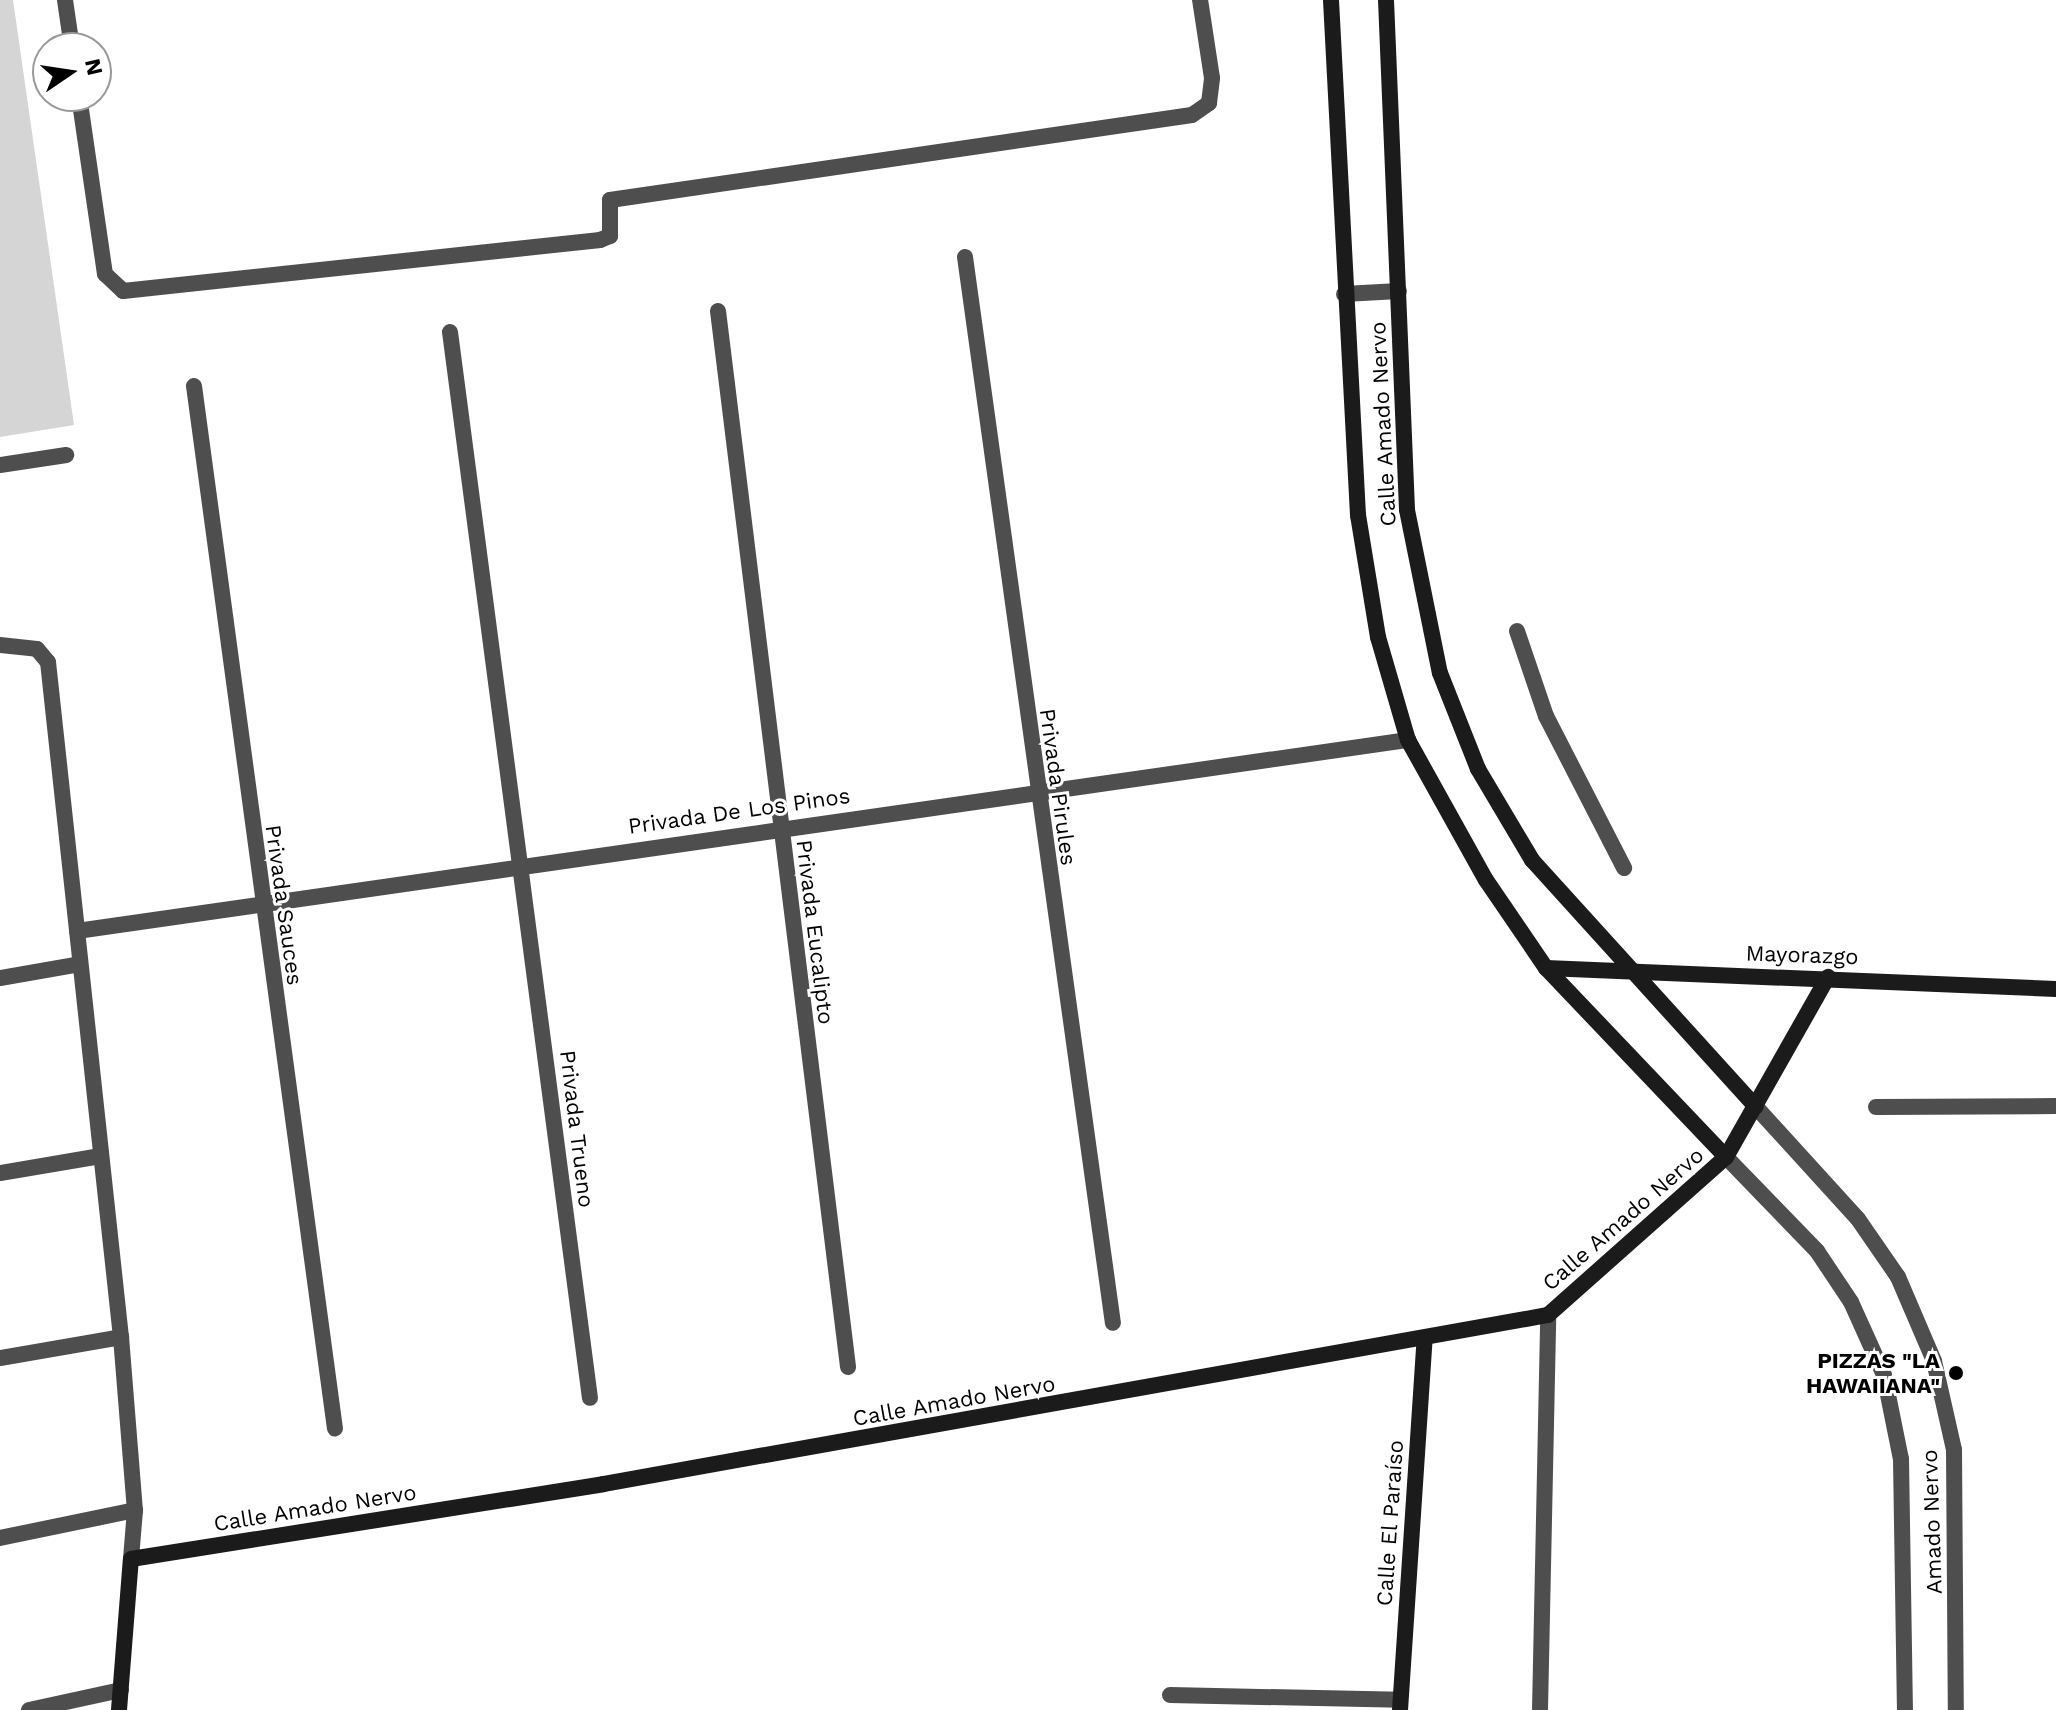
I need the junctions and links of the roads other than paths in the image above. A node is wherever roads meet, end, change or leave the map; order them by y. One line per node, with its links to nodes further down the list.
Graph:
1 (65, 0): 5 (street)
2 (1200, 0): 6 (street)
3 (1331, 0): 9 (main road, Calle Amado Nervo)
4 (1386, 0): 8 (main road, Calle Amado Nervo)
5 (70, 32)
6 (81, 112)
7 (965, 257): 18 (street, Privada Pirules)
8 (1399, 291): 9 (street); 26 (main road, Calle Amado Nervo)
9 (1344, 294): 17 (main road, Calle Amado Nervo)
10 (718, 311): 19 (street, Privada Eucalipto)
11 (450, 332): 20 (street)
12 (194, 386): 22 (street, Privada Sauces)
13 (66, 455): 14 (street)
14 (0, 465)
15 (1517, 631): 21 (street)
16 (0, 645): 23 (street)
17 (1408, 740): 18 (street, Privada De Los Pinos); 25 (main road, Calle Amado Nervo)
18 (1035, 790): 19 (street, Privada De Los Pinos); 37 (street, Privada Pirules)
19 (780, 828): 20 (street, Privada De Los Pinos); 41 (street, Privada Eucalipto)
20 (520, 865): 22 (street, Privada De Los Pinos); 42 (street, Privada Trueno)
21 (1624, 868)
22 (261, 904): 23 (street, Privada De Los Pinos); 43 (street, Privada Sauces)
23 (77, 931): 24 (street)
24 (80, 964): 28 (street); 33 (street)
25 (1546, 968): 26 (main road, Mayorazgo); 34 (main road, Calle Amado Nervo)
26 (1629, 971): 27 (main road, Mayorazgo); 31 (main road, Calle Amado Nervo)
27 (1828, 977): 29 (main road, Mayorazgo); 31 (main road)
28 (0, 978)
29 (2056, 989)
30 (2056, 1106): 32 (street)
31 (1756, 1107): 34 (main road, Calle Amado Nervo); 54 (street, Amado Nervo)
32 (1876, 1107)
33 (101, 1156): 35 (street); 38 (street)
34 (1726, 1157): 36 (main road, Calle Amado Nervo); 53 (street, Amado Nervo)
35 (0, 1173)
36 (1548, 1315): 39 (main road, Calle Amado Nervo); 52 (street)
37 (1113, 1323)
38 (121, 1337): 40 (street); 44 (street)
39 (1425, 1338): 46 (main road, Calle Amado Nervo); 49 (main road, Calle El Paraíso)
40 (0, 1358)
41 (848, 1367)
42 (590, 1398)
43 (335, 1429)
44 (135, 1510): 45 (street); 46 (street)
45 (0, 1538)
46 (131, 1559): 47 (main road)
47 (121, 1690): 50 (street); 51 (main road)
48 (1170, 1695): 49 (street)
49 (1400, 1705)
50 (29, 1710)
51 (119, 1710)
52 (1540, 1710)
53 (1905, 1710)
54 (1956, 1710)

